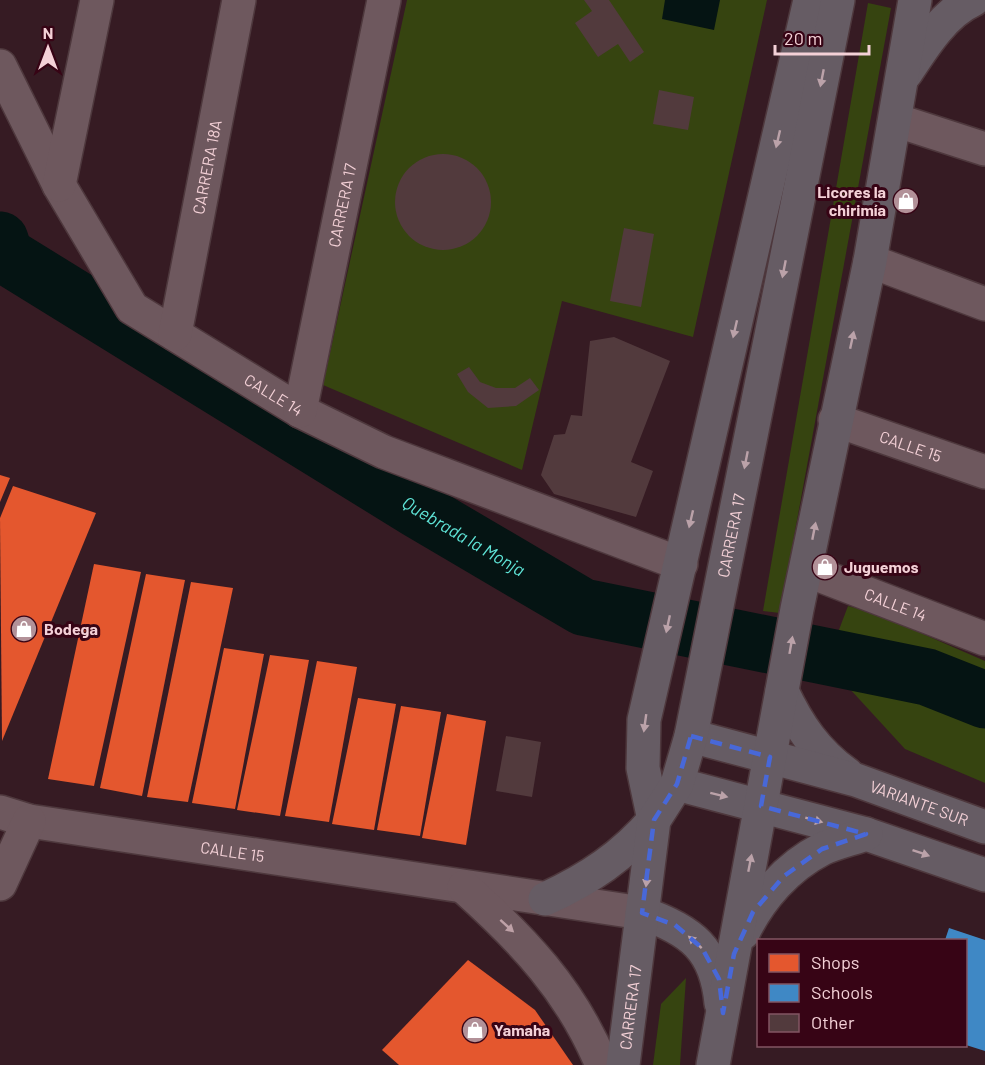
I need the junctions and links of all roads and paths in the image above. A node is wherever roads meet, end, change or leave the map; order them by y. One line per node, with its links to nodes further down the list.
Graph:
1 (97, 0): 12 (street)
2 (239, 0): 15 (street, CARRERA 18A)
3 (384, 0): 16 (street, CARRERA 17)
4 (810, 0): 20 (main road, one-way to 20)
5 (838, 0): 23 (main road, CARRERA 17, one-way to 23)
6 (915, 0): 9 (main road)
7 (973, 0): 9 (main road)
8 (0, 66): 12 (street, CALLE 14)
9 (900, 82): 10 (main road)
10 (895, 120): 11 (street); 13 (main road)
11 (985, 149)
12 (59, 185): 15 (street, CALLE 14)
13 (870, 261): 14 (street); 17 (main road, one-way to 13)
14 (985, 304)
15 (175, 334): 16 (street, CALLE 14)
16 (300, 411): 20 (street, CALLE 14)
17 (835, 420): 18 (street, CALLE 15); 19 (main road, one-way to 17)
18 (985, 472)
19 (806, 570): 21 (street, CALLE 14); 22 (main road, one-way to 19)
20 (679, 573): 29 (main road, one-way to 29)
21 (985, 639)
22 (783, 686): 24 (main road); 25 (main road)
23 (691, 736): 24 (main road); 26 (main road, CARRERA 17)
24 (770, 757): 25 (main road); 27 (main road)
25 (856, 780): 30 (main road, VARIANTE SUR)
26 (677, 784): 27 (main road, one-way to 27); 29 (main road, CARRERA 17)
27 (761, 806): 31 (main road, one-way to 31); 37 (main road, one-way to 27)
28 (14, 816): 33 (street); 34 (street, CALLE 15)
29 (654, 820): 35 (main road); 36 (main road, CARRERA 17, one-way to 36)
30 (985, 827)
31 (866, 834): 32 (main road, one-way to 32); 37 (main road)
32 (985, 875)
33 (0, 885)
34 (464, 887): 35 (street, CALLE 15); 39 (street, one-way to 39)
35 (545, 899): 36 (street, CALLE 15)
36 (642, 914): 38 (main road, one-way to 36); 40 (main road, CARRERA 17)
37 (734, 954): 38 (main road)
38 (723, 1014): 41 (main road)
39 (602, 1065)
40 (623, 1065)
41 (713, 1065)

